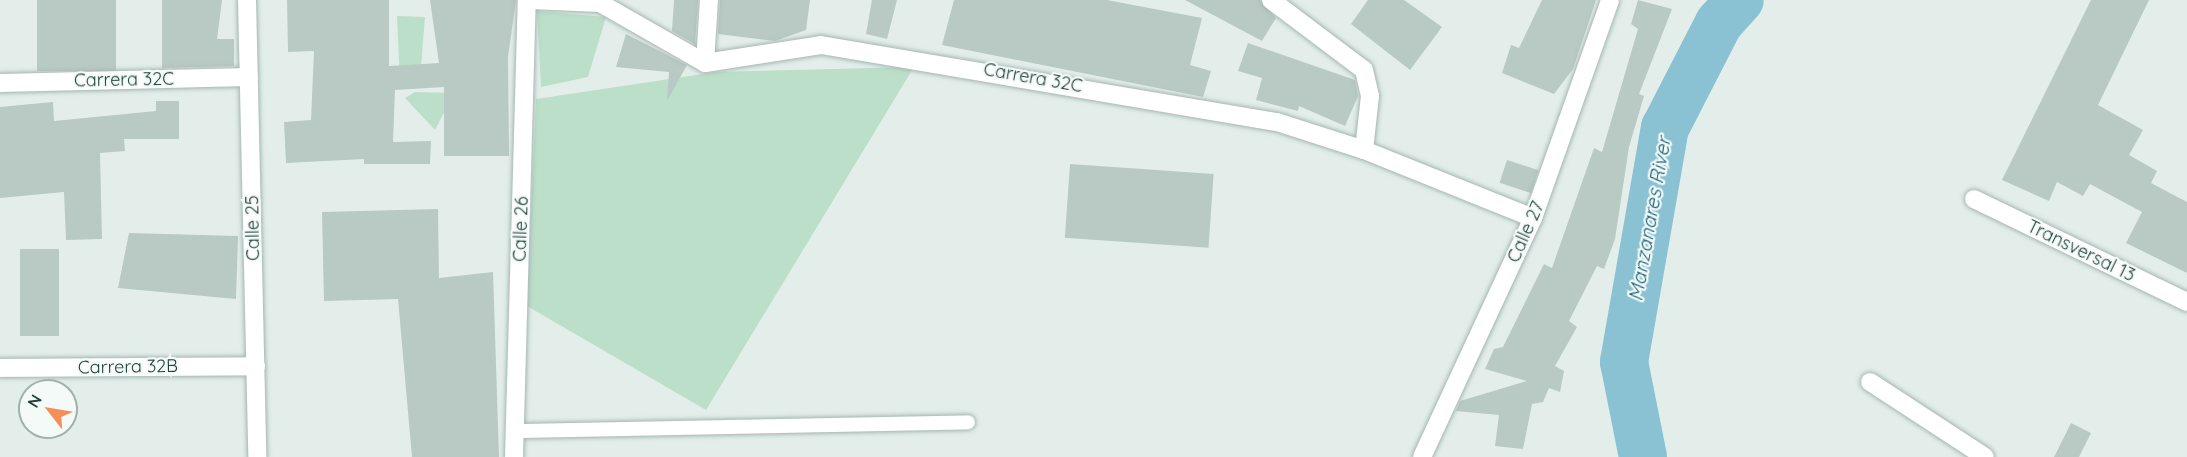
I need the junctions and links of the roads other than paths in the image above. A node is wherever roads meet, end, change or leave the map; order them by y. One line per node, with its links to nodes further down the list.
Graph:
1 (247, 0): 7 (street, Calle 25)
2 (529, 0): 6 (street); 17 (street, Calle 26)
3 (709, 0): 6 (street)
4 (1271, 0): 9 (street)
5 (1610, 0): 11 (street, Calle 27)
6 (705, 63): 9 (street, Carrera 32C)
7 (249, 77): 8 (street, Carrera 32C); 13 (street, Calle 25)
8 (0, 83)
9 (1364, 150): 11 (street, Carrera 32C)
10 (1974, 199): 12 (street, Transversal 13)
11 (1533, 219): 20 (street, Calle 27)
12 (2187, 302)
13 (256, 366): 14 (street, Carrera 32B); 18 (street, Calle 25)
14 (0, 368)
15 (1870, 382): 21 (street)
16 (968, 422): 17 (lane)
17 (515, 431): 19 (street, Calle 26)
18 (256, 457)
19 (514, 457)
20 (1422, 457)
21 (1985, 457)

